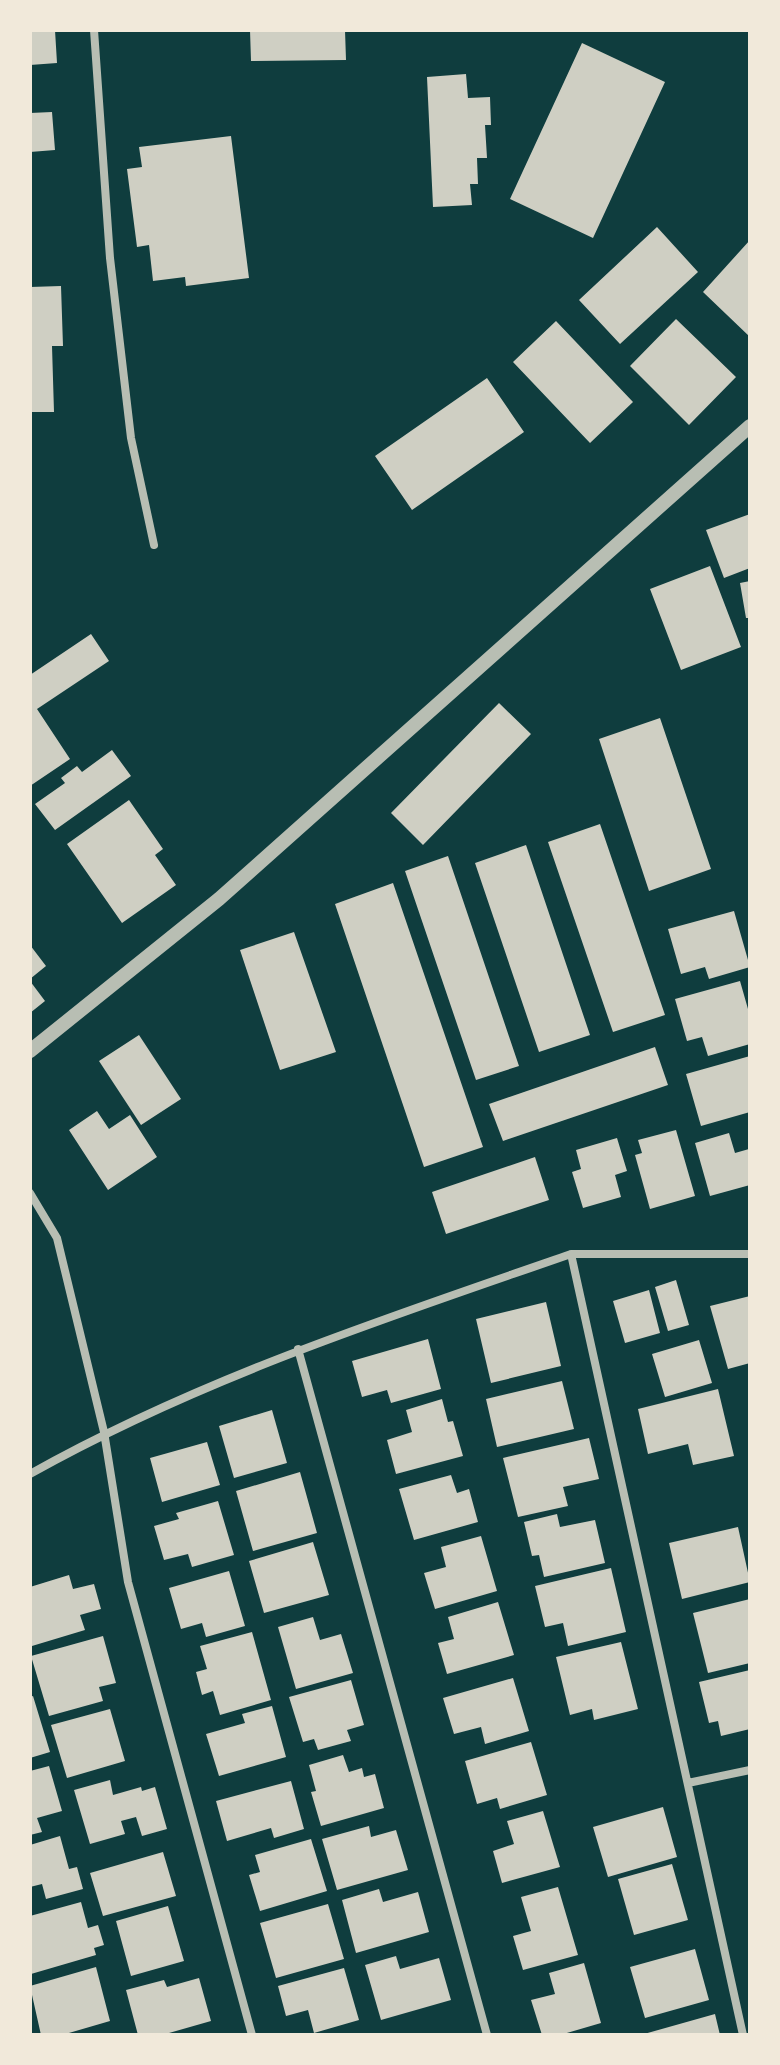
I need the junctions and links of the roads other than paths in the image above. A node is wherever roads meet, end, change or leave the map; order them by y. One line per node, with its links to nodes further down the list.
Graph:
1 (94, 30): 3 (street)
2 (750, 426): 4 (street)
3 (154, 545)
4 (30, 1051)
5 (30, 1193): 9 (street)
6 (571, 1254): 7 (street); 8 (street); 12 (street)
7 (750, 1254)
8 (298, 1349): 9 (street); 15 (street)
9 (104, 1432): 10 (street); 14 (street)
10 (30, 1474)
11 (750, 1770): 12 (street)
12 (688, 1783): 13 (street)
13 (745, 2021): 16 (street)
14 (252, 2035)
15 (487, 2035)
16 (743, 2035)

